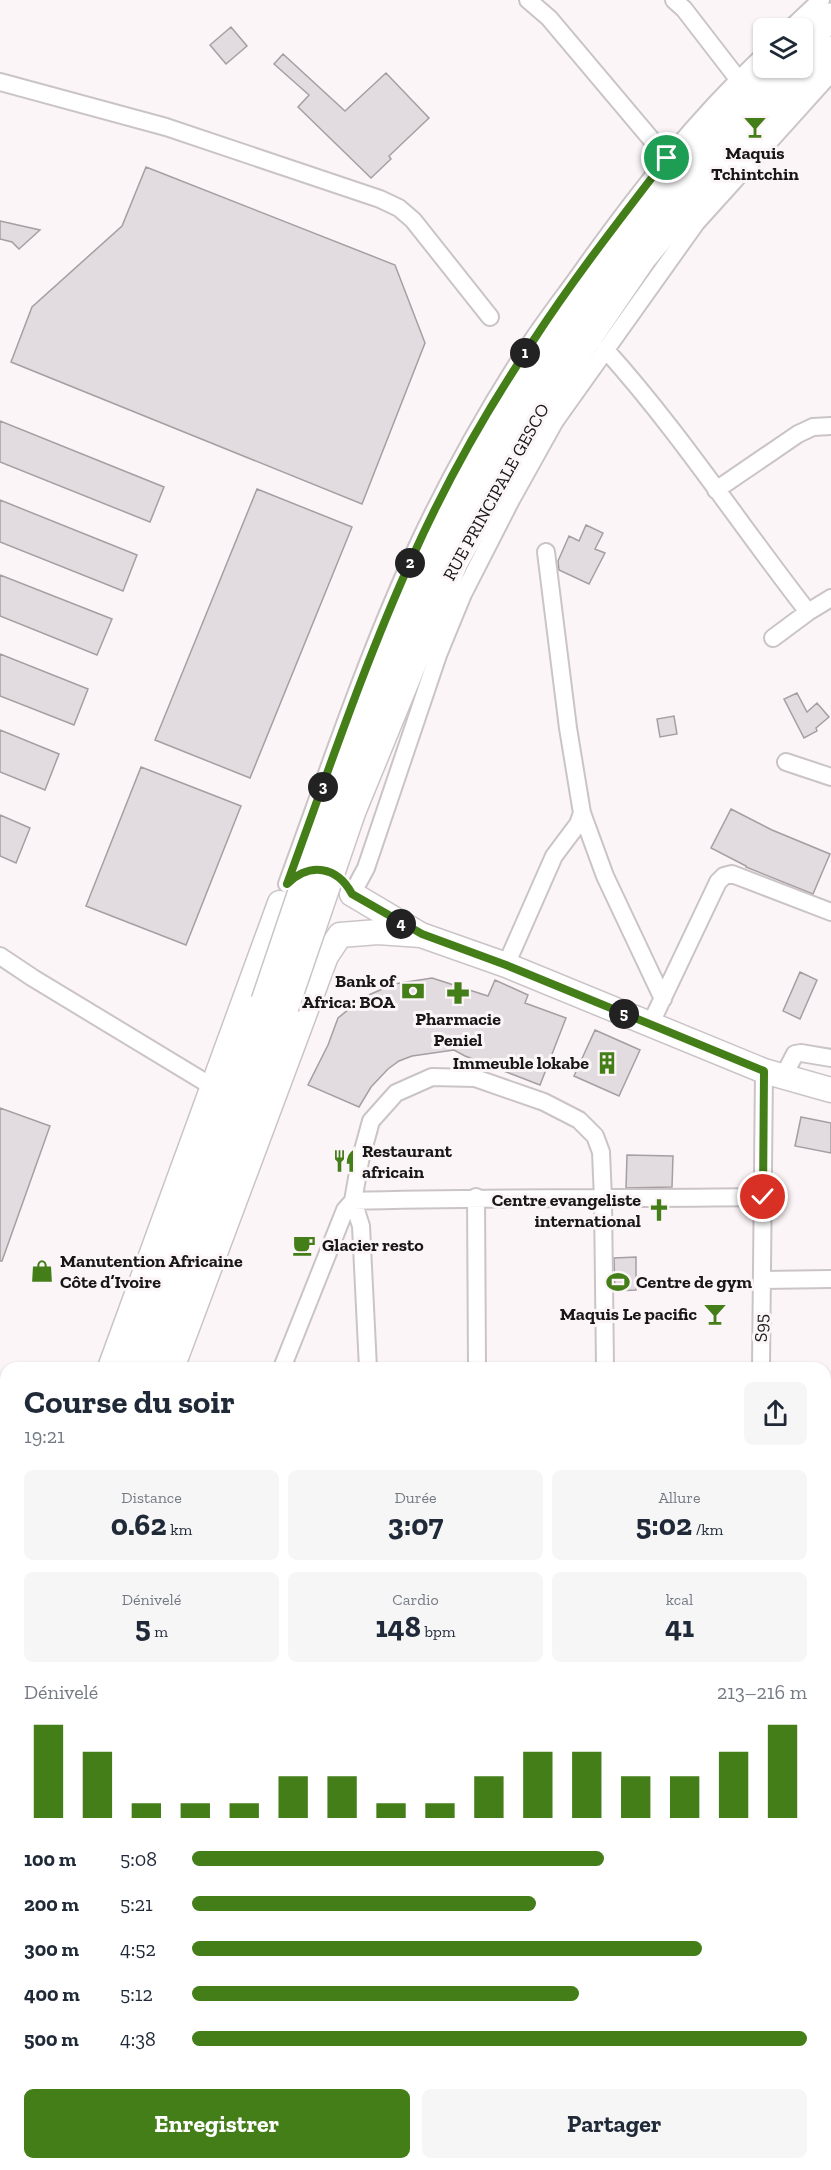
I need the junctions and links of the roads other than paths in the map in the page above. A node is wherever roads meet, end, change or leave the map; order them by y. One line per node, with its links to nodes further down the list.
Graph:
1 (528, 0): 13 (street)
2 (674, 0): 11 (street)
3 (821, 0): 5 (street)
4 (831, 17): 6 (main road)
5 (802, 18)
6 (813, 33)
7 (831, 51): 24 (main road, RUE PRINCIPALE GESCO)
8 (753, 65): 11 (street)
9 (831, 73): 15 (street)
10 (767, 78): 24 (main road, RUE PRINCIPALE GESCO)
11 (738, 79): 13 (street)
12 (0, 82): 14 (street)
13 (667, 158): 26 (street)
14 (490, 317)
15 (605, 349): 17 (street); 27 (street)
16 (831, 426): 17 (street)
17 (716, 490): 20 (street)
18 (546, 552): 25 (street)
19 (831, 598): 20 (street)
20 (808, 612): 21 (street)
21 (773, 638)
22 (786, 762): 23 (street)
23 (831, 777)
24 (342, 807): 39 (main road, RUE PRINCIPALE GESCO, bridge)
25 (582, 813): 32 (street); 33 (street)
26 (284, 893): 27 (street); 30 (street); 37 (street)
27 (352, 894): 29 (street); 30 (street)
28 (831, 912): 33 (street)
29 (422, 934): 30 (street); 32 (street)
30 (340, 935): 49 (street)
31 (0, 956): 37 (street)
32 (506, 965): 34 (street)
33 (663, 999): 34 (street)
34 (650, 1025): 36 (street)
35 (831, 1058): 36 (street)
36 (774, 1074): 38 (street); 41 (street, S95)
37 (213, 1088): 46 (street)
38 (831, 1090)
39 (205, 1196): 47 (main road); 48 (main road)
40 (476, 1197): 42 (street); 43 (street); 52 (street)
41 (763, 1197): 42 (street); 45 (street, S95)
42 (603, 1199): 43 (street); 53 (street)
43 (353, 1201): 50 (street); 51 (street)
44 (831, 1279): 45 (street)
45 (762, 1280): 54 (street, S95)
46 (112, 1362)
47 (131, 1362)
48 (153, 1362)
49 (174, 1362)
50 (284, 1362)
51 (368, 1362)
52 (477, 1362)
53 (605, 1362)
54 (761, 1362)

